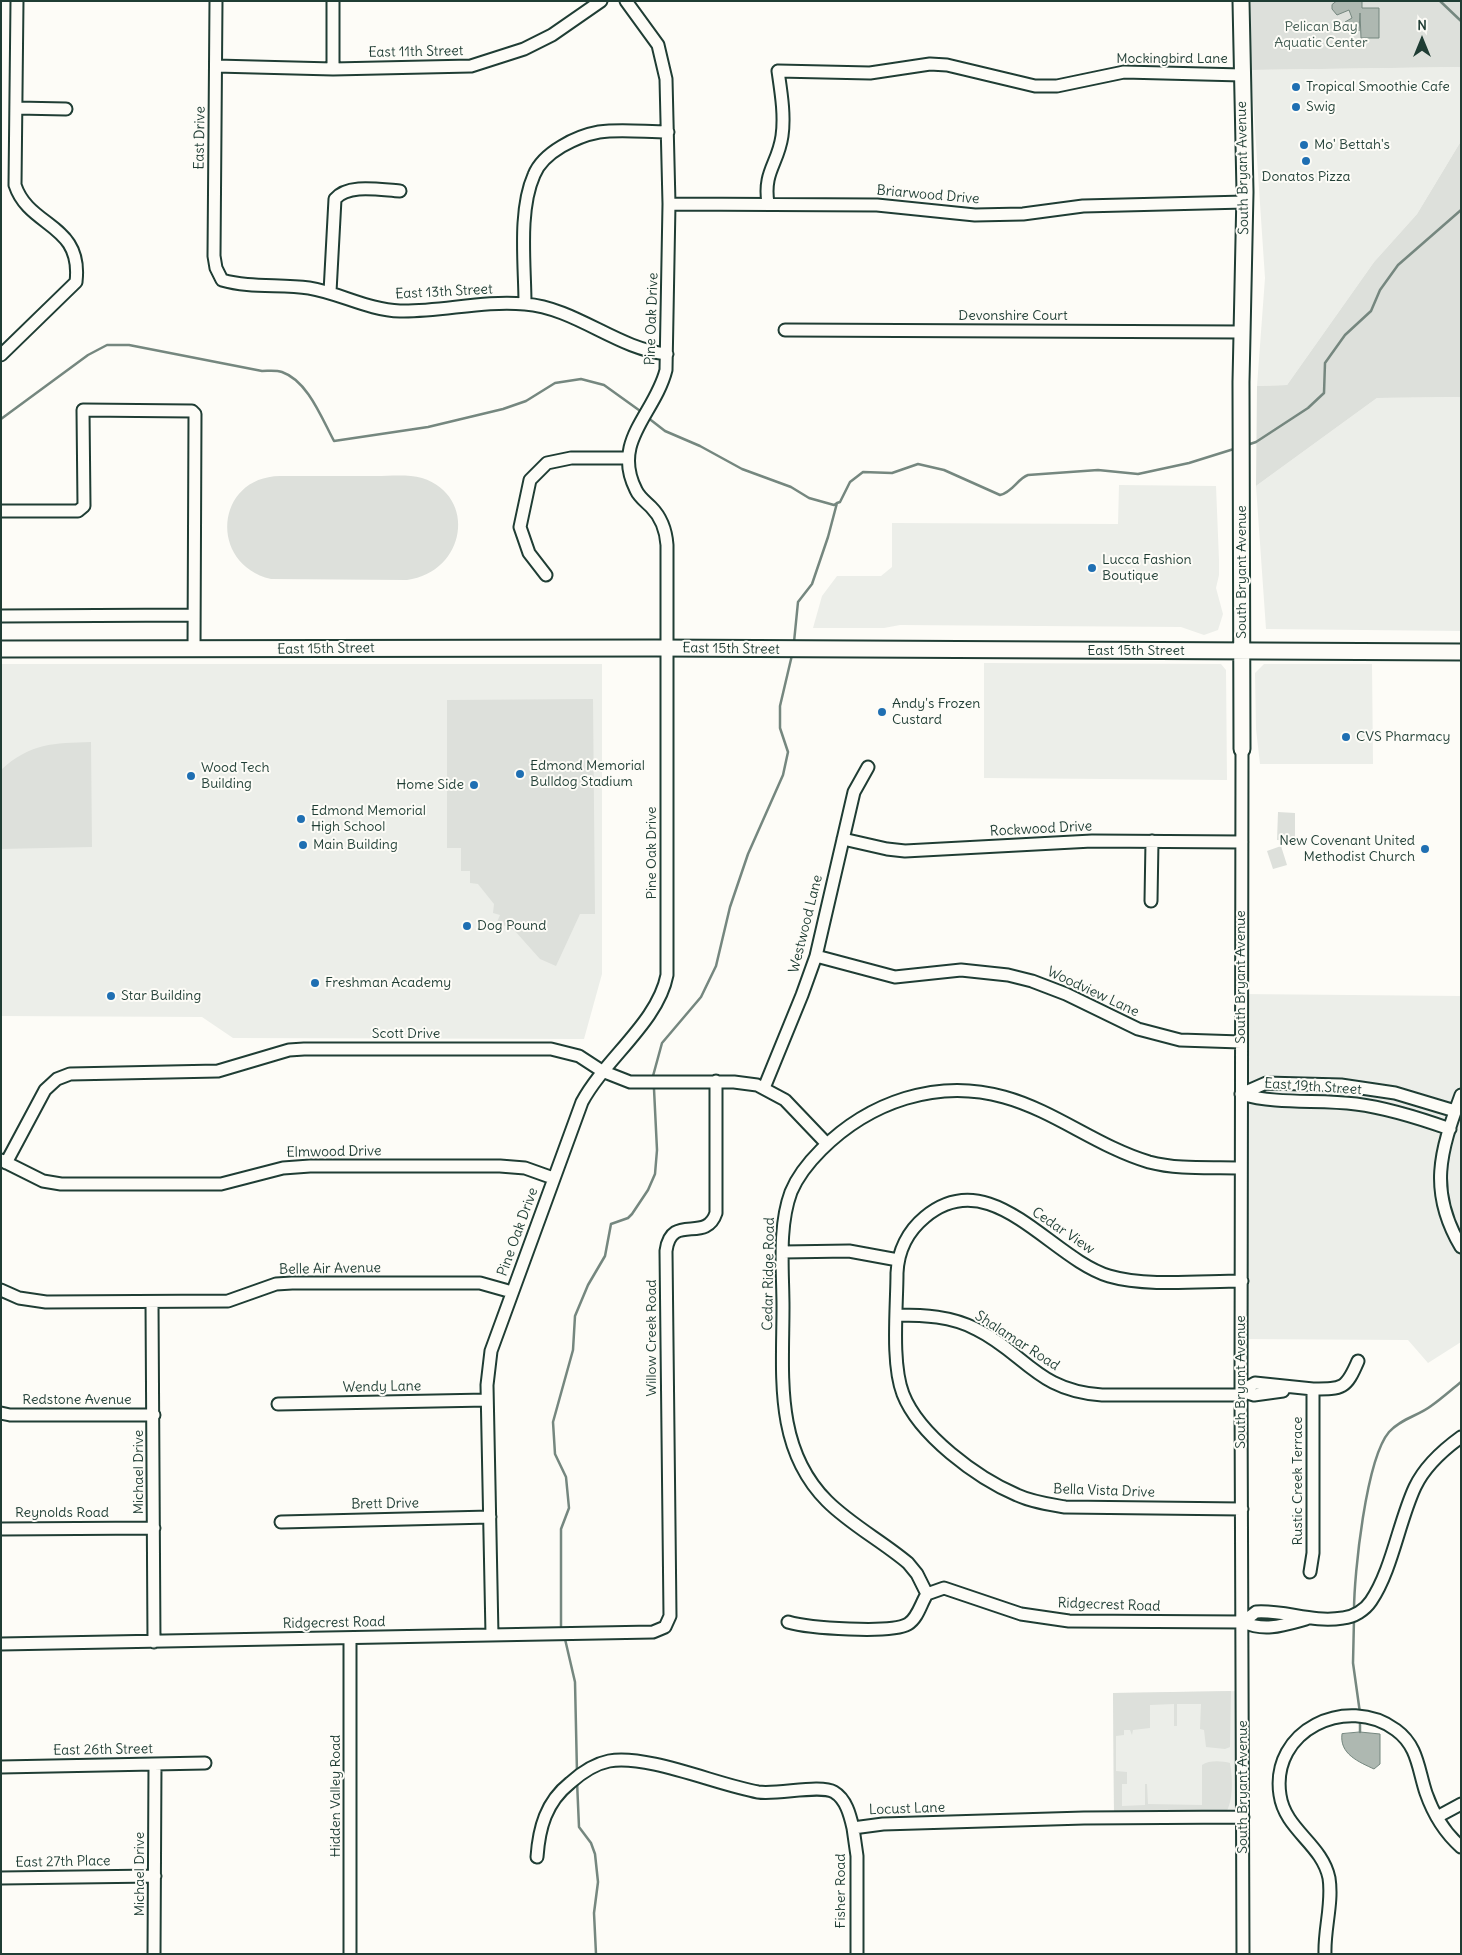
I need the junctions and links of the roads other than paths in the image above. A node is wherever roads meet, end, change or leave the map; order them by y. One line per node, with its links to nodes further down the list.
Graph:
1 (17, 1): 10 (street)
2 (216, 1): 7 (street, East Drive)
3 (333, 1): 8 (street)
4 (601, 1): 8 (street, East 11th Street)
5 (626, 1): 12 (street, Pine Oak Drive)
6 (1241, 1): 9 (main road, South Bryant Avenue)
7 (216, 66): 8 (street, East 11th Street); 17 (street, East Drive)
8 (333, 68)
9 (1242, 75): 14 (main road, South Bryant Avenue); 15 (street, Mockingbird Lane)
10 (17, 108): 11 (street); 23 (street)
11 (66, 109)
12 (668, 132): 16 (street, Pine Oak Drive); 19 (street)
13 (400, 191): 18 (street)
14 (1245, 202): 15 (street, Briarwood Drive); 21 (main road, South Bryant Avenue)
15 (768, 203): 16 (street, Briarwood Drive)
16 (669, 204): 22 (street, Pine Oak Drive)
17 (219, 275): 18 (street, East 13th Street)
18 (330, 292): 19 (street, East 13th Street)
19 (525, 304): 22 (street, East 13th Street)
20 (785, 330): 21 (street, Devonshire Court)
21 (1242, 332): 32 (main road, South Bryant Avenue)
22 (667, 354): 24 (street, Pine Oak Drive)
23 (1, 355)
24 (627, 458): 26 (street); 29 (street, Pine Oak Drive)
25 (1, 512): 27 (street)
26 (546, 575)
27 (194, 615): 28 (street); 31 (street)
28 (1, 616)
29 (667, 648): 31 (main road, East 15th Street); 32 (main road, East 15th Street); 42 (street, Pine Oak Drive)
30 (1, 649): 31 (main road, East 15th Street)
31 (194, 650)
32 (1241, 652): 33 (main road, East 15th Street); 34 (main road, South Bryant Avenue)
33 (1461, 652)
34 (1242, 749): 38 (street, South Bryant Avenue)
35 (868, 767): 36 (street, Westwood Lane)
36 (843, 839): 37 (street, Rockwood Drive); 40 (street, Westwood Lane)
37 (1152, 842): 38 (street, Rockwood Drive); 39 (street)
38 (1242, 842): 41 (street, South Bryant Avenue)
39 (1151, 901)
40 (816, 956): 41 (street, Woodview Lane); 44 (street, Westwood Lane)
41 (1241, 1042): 45 (street, South Bryant Avenue)
42 (602, 1071): 43 (street, Scott Drive); 50 (street, Scott Drive); 52 (street, Pine Oak Drive)
43 (716, 1081): 44 (street, Scott Drive); 79 (street, Willow Creek Road)
44 (764, 1088): 49 (street, Scott Drive)
45 (1241, 1094): 47 (street, East 19th Street); 48 (street, East 19th Street); 51 (street, South Bryant Avenue)
46 (1461, 1095): 47 (street)
47 (1455, 1111): 48 (street)
48 (1450, 1129): 53 (street)
49 (827, 1144): 51 (street, Cedar Ridge Road); 54 (street, Cedar Ridge Road)
50 (4, 1162): 52 (street, Elmwood Drive)
51 (1241, 1168): 56 (street, South Bryant Avenue)
52 (553, 1178): 58 (street, Pine Oak Drive)
53 (1461, 1247)
54 (783, 1252): 55 (street); 75 (street, Cedar Ridge Road)
55 (898, 1260): 56 (street, Cedar View); 60 (street, Bella Vista Drive)
56 (1242, 1281): 63 (street, South Bryant Avenue)
57 (1, 1290): 59 (street, Belle Air Avenue)
58 (512, 1292): 59 (street, Belle Air Avenue); 64 (street, Pine Oak Drive)
59 (152, 1302): 67 (street, Michael Drive)
60 (897, 1314): 63 (street, Shalamar Road); 69 (street, Bella Vista Drive)
61 (1358, 1361): 62 (street)
62 (1313, 1389): 63 (street); 74 (street, Rustic Creek Terrace)
63 (1241, 1393): 69 (street, South Bryant Avenue)
64 (487, 1400): 65 (street, Wendy Lane); 70 (street, Pine Oak Drive)
65 (278, 1404)
66 (1, 1413): 67 (street, Redstone Avenue)
67 (154, 1415): 72 (street, Michael Drive)
68 (1461, 1437): 76 (street, Ridgecrest Road)
69 (1242, 1509): 78 (street, South Bryant Avenue)
70 (490, 1517): 71 (street, Brett Drive); 80 (street, Pine Oak Drive)
71 (281, 1522)
72 (154, 1528): 73 (street, Reynolds Road); 82 (street, Michael Drive)
73 (1, 1529)
74 (1310, 1572)
75 (927, 1594): 77 (street); 78 (street, Ridgecrest Road)
76 (1306, 1619): 78 (street, Ridgecrest Road); 78 (street, Ridgecrest Road)
77 (788, 1622)
78 (1243, 1622): 88 (street, South Bryant Avenue)
79 (665, 1627): 80 (street, Ridgecrest Road)
80 (492, 1635): 81 (street, Ridgecrest Road)
81 (350, 1638): 82 (street, Ridgecrest Road); 96 (street, Hidden Valley Road)
82 (154, 1642): 83 (street, Ridgecrest Road)
83 (1, 1644)
84 (205, 1763): 85 (street, East 26th Street)
85 (155, 1764): 86 (street, East 26th Street); 93 (street, Michael Drive)
86 (1, 1767)
87 (1461, 1804): 89 (street)
88 (1243, 1817): 90 (street, Locust Lane); 98 (street, South Bryant Avenue)
89 (1437, 1817): 91 (street); 99 (street)
90 (853, 1828): 92 (street, Locust Lane); 97 (street, Fisher Road)
91 (1461, 1847)
92 (537, 1857)
93 (156, 1876): 94 (street, East 27th Place); 95 (street, Michael Drive)
94 (1, 1878)
95 (154, 1954)
96 (350, 1954)
97 (857, 1954)
98 (1243, 1954)
99 (1325, 1954)

